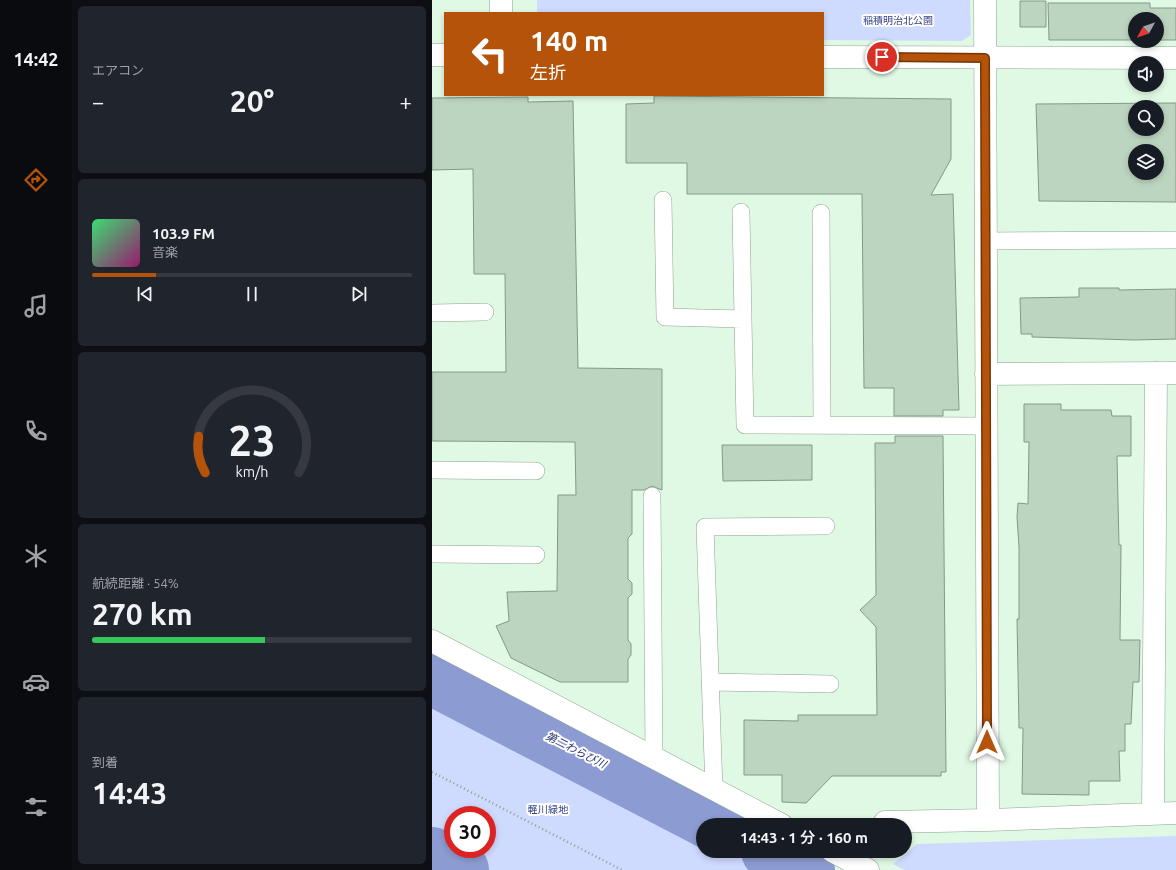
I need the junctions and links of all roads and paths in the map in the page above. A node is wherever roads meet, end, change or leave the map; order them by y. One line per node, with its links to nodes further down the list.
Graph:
1 (501, 0): 3 (street)
2 (985, 0): 7 (street)
3 (501, 12)
4 (432, 55): 5 (street)
5 (444, 55)
6 (824, 57): 7 (street)
7 (985, 58): 8 (street); 13 (street)
8 (1176, 58)
9 (663, 200): 16 (lane)
10 (741, 212): 16 (lane)
11 (821, 213): 19 (lane)
12 (1176, 240): 13 (lane)
13 (985, 241): 18 (street)
14 (484, 312): 15 (lane)
15 (432, 313)
16 (743, 319): 19 (lane)
17 (1166, 373): 18 (street); 34 (street)
18 (986, 374): 20 (street)
19 (822, 425): 20 (lane)
20 (986, 426): 36 (street)
21 (432, 470): 22 (lane)
22 (536, 471)
23 (652, 496): 30 (lane)
24 (826, 526): 28 (lane)
25 (432, 554): 26 (lane)
26 (536, 555)
27 (432, 641): 30 (street)
28 (711, 682): 29 (lane); 32 (lane)
29 (830, 684)
30 (654, 758): 32 (street)
31 (432, 772): 38 (path)
32 (714, 790): 35 (street)
33 (1176, 813): 34 (street)
34 (1152, 814): 36 (street)
35 (768, 818)
36 (988, 820): 37 (street)
37 (912, 821)
38 (622, 870)

